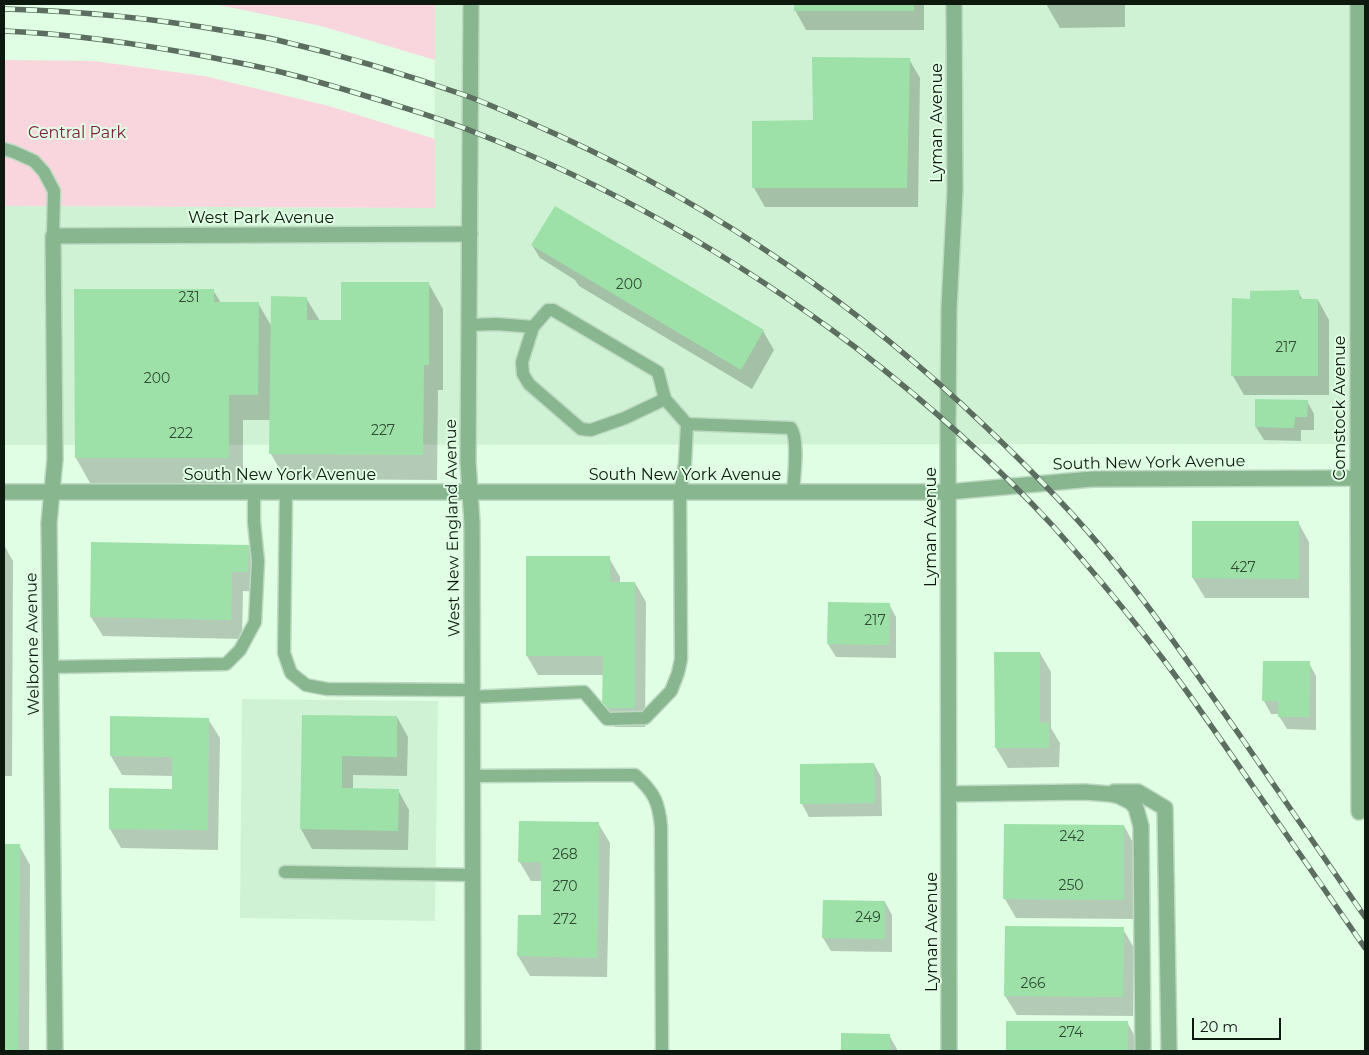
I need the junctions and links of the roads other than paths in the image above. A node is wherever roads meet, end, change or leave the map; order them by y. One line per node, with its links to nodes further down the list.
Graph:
1 (471, 4): 5 (street, West New England Avenue)
2 (954, 4): 19 (street, Lyman Avenue)
3 (1358, 4): 11 (street, Comstock Avenue)
4 (4, 149): 6 (lane)
5 (470, 234): 6 (street, West Park Avenue); 7 (street, West New England Avenue)
6 (53, 236): 13 (street, Welborne Avenue)
7 (469, 324): 8 (lane); 16 (street, West New England Avenue)
8 (534, 326): 9 (lane); 9 (lane)
9 (665, 399): 10 (lane)
10 (687, 424): 17 (lane); 18 (lane)
11 (1362, 478): 19 (street, South New York Avenue); 20 (street, Comstock Avenue)
12 (4, 492): 13 (street, South New York Avenue)
13 (52, 492): 14 (street, South New York Avenue); 21 (street, Welborne Avenue)
14 (254, 492): 15 (street, South New York Avenue); 21 (lane)
15 (286, 492): 16 (street, South New York Avenue); 22 (lane)
16 (470, 492): 17 (street, South New York Avenue); 22 (street, West New England Avenue)
17 (680, 492): 18 (street, South New York Avenue); 22 (lane)
18 (793, 492): 19 (street, South New York Avenue)
19 (948, 492): 26 (street, Lyman Avenue)
20 (1362, 565): 23 (street, Comstock Avenue)
21 (51, 667): 30 (street, Welborne Avenue)
22 (472, 693): 24 (street, West New England Avenue)
23 (1362, 775): 27 (street, Comstock Avenue)
24 (473, 776): 29 (street, West New England Avenue); 32 (lane)
25 (1085, 792): 26 (street); 34 (street); 35 (street)
26 (949, 794): 33 (street, Lyman Avenue)
27 (1359, 812)
28 (285, 872): 29 (lane)
29 (473, 875): 31 (street, West New England Avenue)
30 (55, 1051)
31 (473, 1051)
32 (662, 1051)
33 (950, 1051)
34 (1143, 1051)
35 (1169, 1051)

